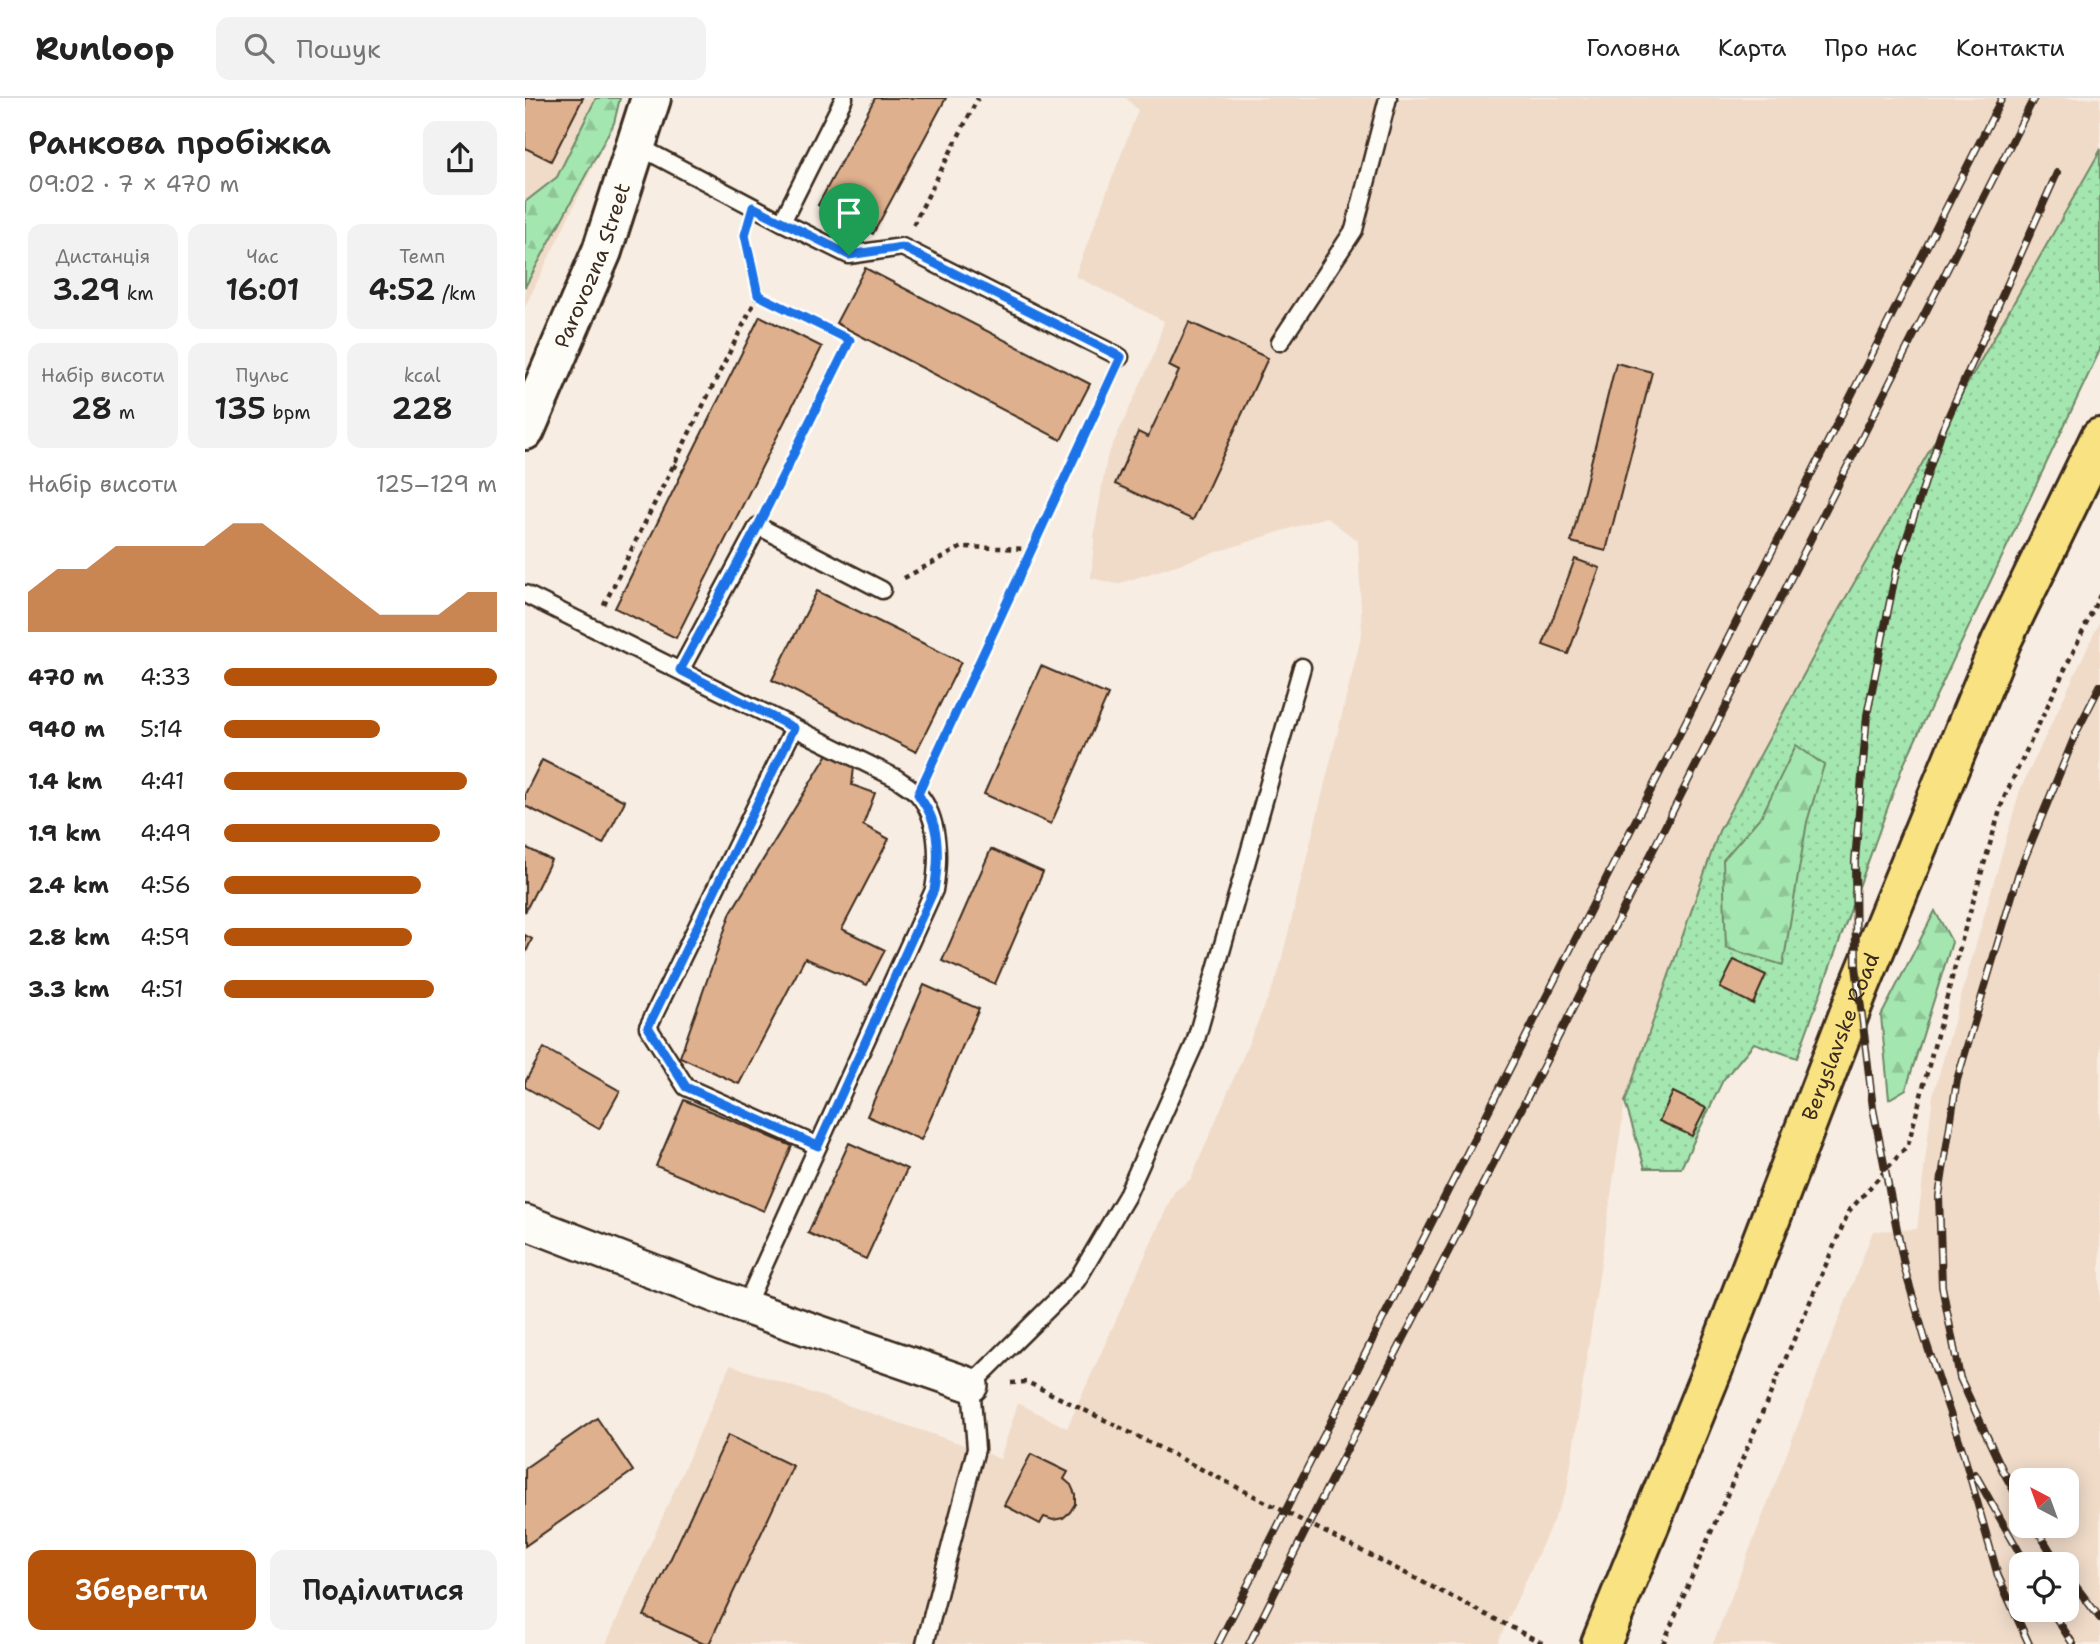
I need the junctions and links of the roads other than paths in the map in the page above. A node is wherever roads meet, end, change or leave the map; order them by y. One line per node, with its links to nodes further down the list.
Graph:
1 (651, 98): 4 (main road, Parovozna Street)
2 (844, 98): 5 (lane)
3 (1388, 98): 6 (lane)
4 (636, 145): 5 (lane); 8 (main road, Parovozna Street)
5 (782, 222): 7 (lane)
6 (1280, 342)
7 (1121, 357)
8 (525, 430)
9 (2100, 438): 20 (main road, Beryslavske Road)
10 (882, 590): 13 (lane)
11 (525, 594): 13 (lane)
12 (1302, 667): 18 (lane)
13 (680, 670): 14 (lane)
14 (794, 728): 15 (lane); 15 (lane)
15 (818, 1146): 17 (lane)
16 (525, 1222): 17 (street)
17 (745, 1307): 18 (street)
18 (971, 1385): 19 (lane)
19 (925, 1644)
20 (1601, 1644)

